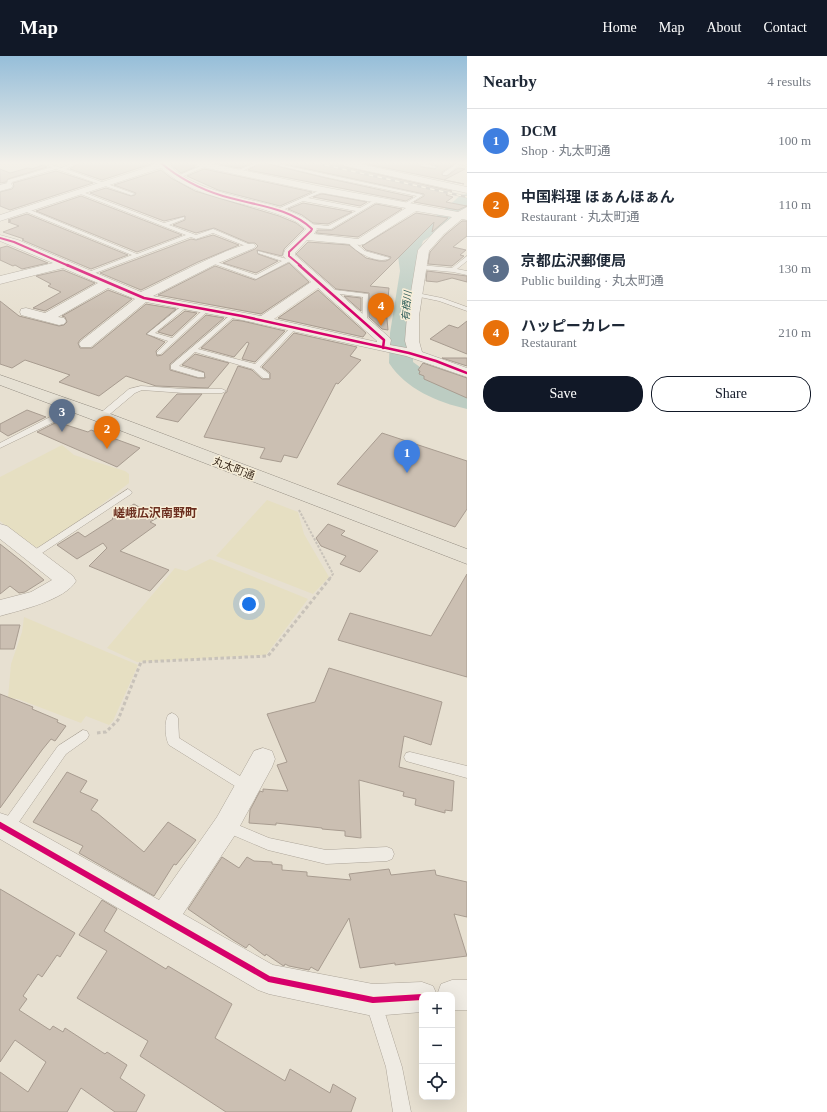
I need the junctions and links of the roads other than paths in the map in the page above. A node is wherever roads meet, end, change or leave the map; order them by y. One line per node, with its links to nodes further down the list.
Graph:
1 (19, 212): 9 (street)
2 (32, 212): 18 (lane)
3 (133, 212): 11 (lane)
4 (280, 212): 12 (street)
5 (356, 212): 12 (lane)
6 (401, 212): 16 (street)
7 (450, 212): 8 (street)
8 (463, 214): 24 (street)
9 (0, 218)
10 (182, 218): 11 (lane)
11 (163, 224): 13 (lane)
12 (310, 226): 14 (street)
13 (191, 235): 17 (lane); 18 (lane)
14 (306, 237): 16 (street); 21 (street)
15 (0, 238): 23 (street)
16 (352, 242): 19 (lane)
17 (255, 249): 21 (lane); 22 (street)
18 (138, 256): 26 (lane)
19 (387, 258)
20 (467, 258): 25 (lane)
21 (289, 260): 22 (lane); 30 (street)
22 (212, 262): 32 (street)
23 (64, 264): 26 (street); 28 (street)
24 (420, 267): 25 (lane); 31 (street)
25 (453, 270): 27 (lane)
26 (88, 274): 29 (street)
27 (467, 274)
28 (0, 280)
29 (107, 283): 32 (street); 38 (street)
30 (323, 287): 39 (street); 41 (street); 41 (lane)
31 (417, 295): 34 (lane); 48 (street)
32 (143, 297): 33 (street); 44 (street)
33 (185, 306): 35 (street); 43 (lane)
34 (467, 309)
35 (206, 310): 37 (street); 43 (lane)
36 (26, 312): 38 (street)
37 (234, 314): 39 (street); 46 (lane)
38 (46, 318): 40 (street)
39 (264, 321): 42 (street)
40 (65, 323)
41 (365, 323): 45 (street)
42 (294, 327): 45 (street); 49 (lane)
43 (173, 340): 47 (lane)
44 (86, 344)
45 (386, 348): 48 (street)
46 (194, 350): 49 (lane); 51 (lane)
47 (158, 353)
48 (412, 354): 50 (street)
49 (256, 367): 52 (lane)
50 (467, 373)
51 (201, 374)
52 (266, 376)
53 (0, 380): 55 (main road, 丸太町通)
54 (222, 391): 56 (lane)
55 (70, 406): 56 (main road, 丸太町通); 57 (lane)
56 (101, 417): 61 (main road, 丸太町通)
57 (2, 443)
58 (128, 492): 60 (lane)
59 (0, 530): 60 (street)
60 (33, 555): 62 (street)
61 (467, 557)
62 (0, 608)
63 (172, 718): 68 (lane)
64 (83, 735): 69 (lane)
65 (410, 757): 67 (lane)
66 (263, 759): 68 (street)
67 (467, 772)
68 (247, 787): 70 (street)
69 (3, 826): 72 (street)
70 (226, 826): 71 (lane); 72 (street)
71 (387, 854)
72 (162, 919): 76 (street)
73 (455, 995): 74 (street)
74 (467, 995)
75 (419, 997): 76 (street)
76 (373, 1000): 77 (lane)
77 (402, 1112)

